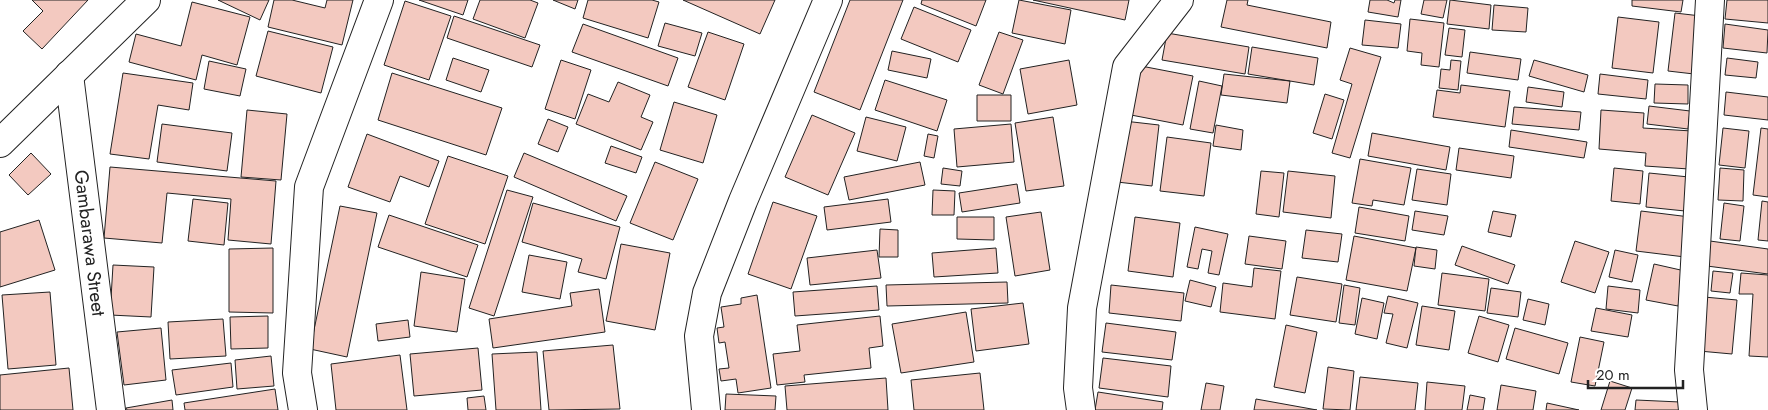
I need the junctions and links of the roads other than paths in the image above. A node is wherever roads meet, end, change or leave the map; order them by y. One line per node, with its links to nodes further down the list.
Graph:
1 (146, 0): 6 (street)
2 (379, 0): 9 (street)
3 (828, 0): 10 (street)
4 (1179, 0): 11 (street)
5 (1710, 0): 12 (street)
6 (69, 75): 7 (street); 8 (street, Gambarawa Street)
7 (0, 143)
8 (112, 410)
9 (303, 410)
10 (706, 410)
11 (1081, 410)
12 (1694, 410)

